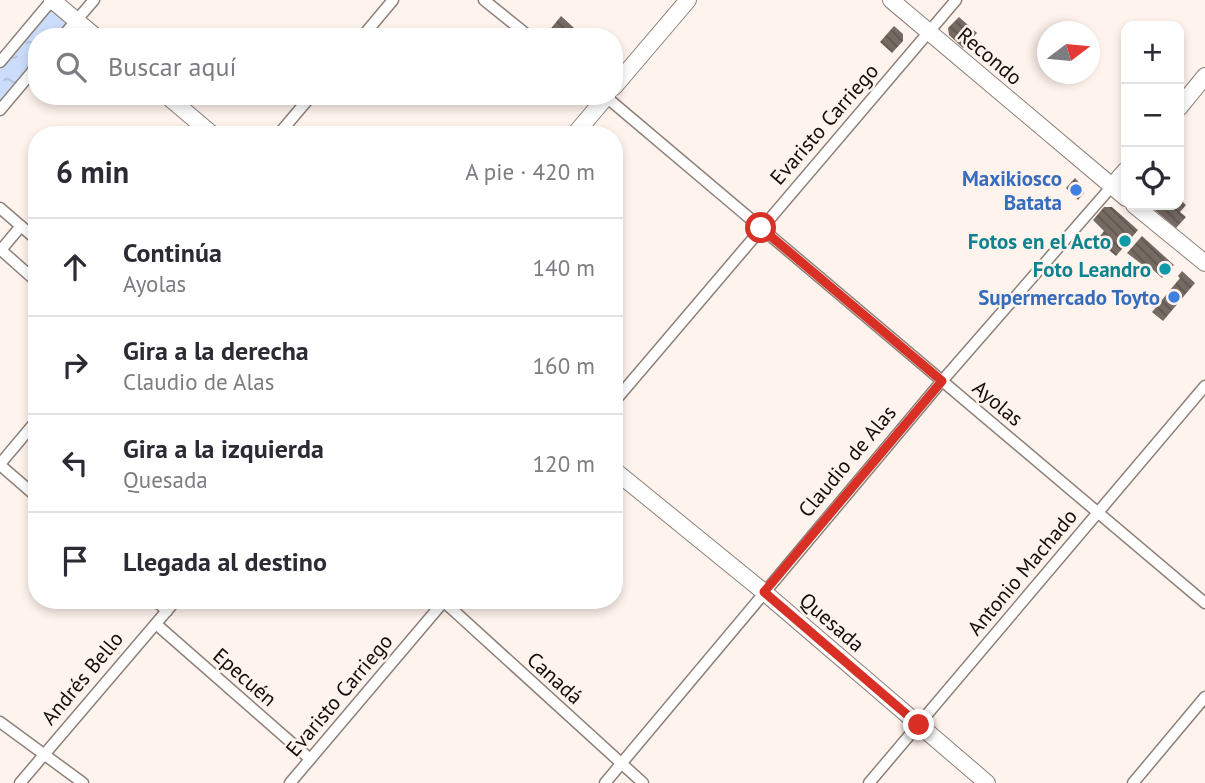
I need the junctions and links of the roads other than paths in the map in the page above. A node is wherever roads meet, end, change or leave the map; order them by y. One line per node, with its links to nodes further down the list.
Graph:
1 (93, 0): 8 (street)
2 (393, 0): 12 (street)
3 (484, 0): 13 (street)
4 (688, 0): 17 (street)
5 (891, 0): 15 (street, Recondo)
6 (956, 0): 15 (street, Evaristo Carriego)
7 (54, 1): 8 (street); 9 (street)
8 (74, 18): 10 (street); 11 (street)
9 (30, 28)
10 (68, 28)
11 (86, 28)
12 (370, 28)
13 (519, 28)
14 (28, 30): 16 (street)
15 (928, 32): 30 (street, Recondo); 35 (street, Evaristo Carriego)
16 (0, 62)
17 (623, 76)
18 (1205, 76): 20 (street)
19 (28, 77): 25 (street)
20 (1184, 101)
21 (178, 105): 26 (street)
22 (303, 105): 27 (street)
23 (599, 105): 28 (street)
24 (615, 105): 35 (street, Ayolas)
25 (0, 110)
26 (202, 126)
27 (286, 126)
28 (582, 126)
29 (1121, 176): 30 (street, Claudio de Alas)
30 (1112, 187): 31 (street, Recondo); 40 (street, Claudio de Alas)
31 (1121, 194)
32 (0, 208): 34 (street)
33 (1140, 210): 38 (street)
34 (21, 226): 36 (street); 37 (street)
35 (761, 228): 40 (street, Ayolas); 42 (street, Evaristo Carriego)
36 (28, 232)
37 (1, 250): 39 (street)
38 (1205, 263)
39 (28, 274)
40 (942, 381): 47 (street, Ayolas); 48 (street, Claudio de Alas)
41 (1205, 386): 47 (street, Antonio Machado)
42 (623, 391)
43 (28, 431): 44 (street)
44 (0, 464): 46 (street)
45 (623, 477): 48 (street, Quesada)
46 (28, 489)
47 (1097, 513): 49 (street, Ayolas); 56 (street, Antonio Machado)
48 (764, 592): 56 (street, Quesada); 59 (street, Claudio de Alas)
49 (1205, 603)
50 (437, 609): 58 (street, Evaristo Carriego)
51 (453, 609): 59 (street, Canadá)
52 (167, 611): 53 (street, Andrés Bello)
53 (156, 624): 57 (street, Andrés Bello); 58 (street, Epecuén)
54 (1205, 697): 67 (street)
55 (0, 722): 57 (street)
56 (919, 725): 65 (street, Antonio Machado); 66 (street, Quesada)
57 (44, 755): 60 (street, Andrés Bello); 61 (street)
58 (310, 759): 62 (street, Evaristo Carriego)
59 (622, 764): 63 (street, Claudio de Alas); 64 (street, Canadá)
60 (20, 783)
61 (83, 783)
62 (290, 783)
63 (605, 783)
64 (643, 783)
65 (869, 783)
66 (987, 783)
67 (1133, 783)

